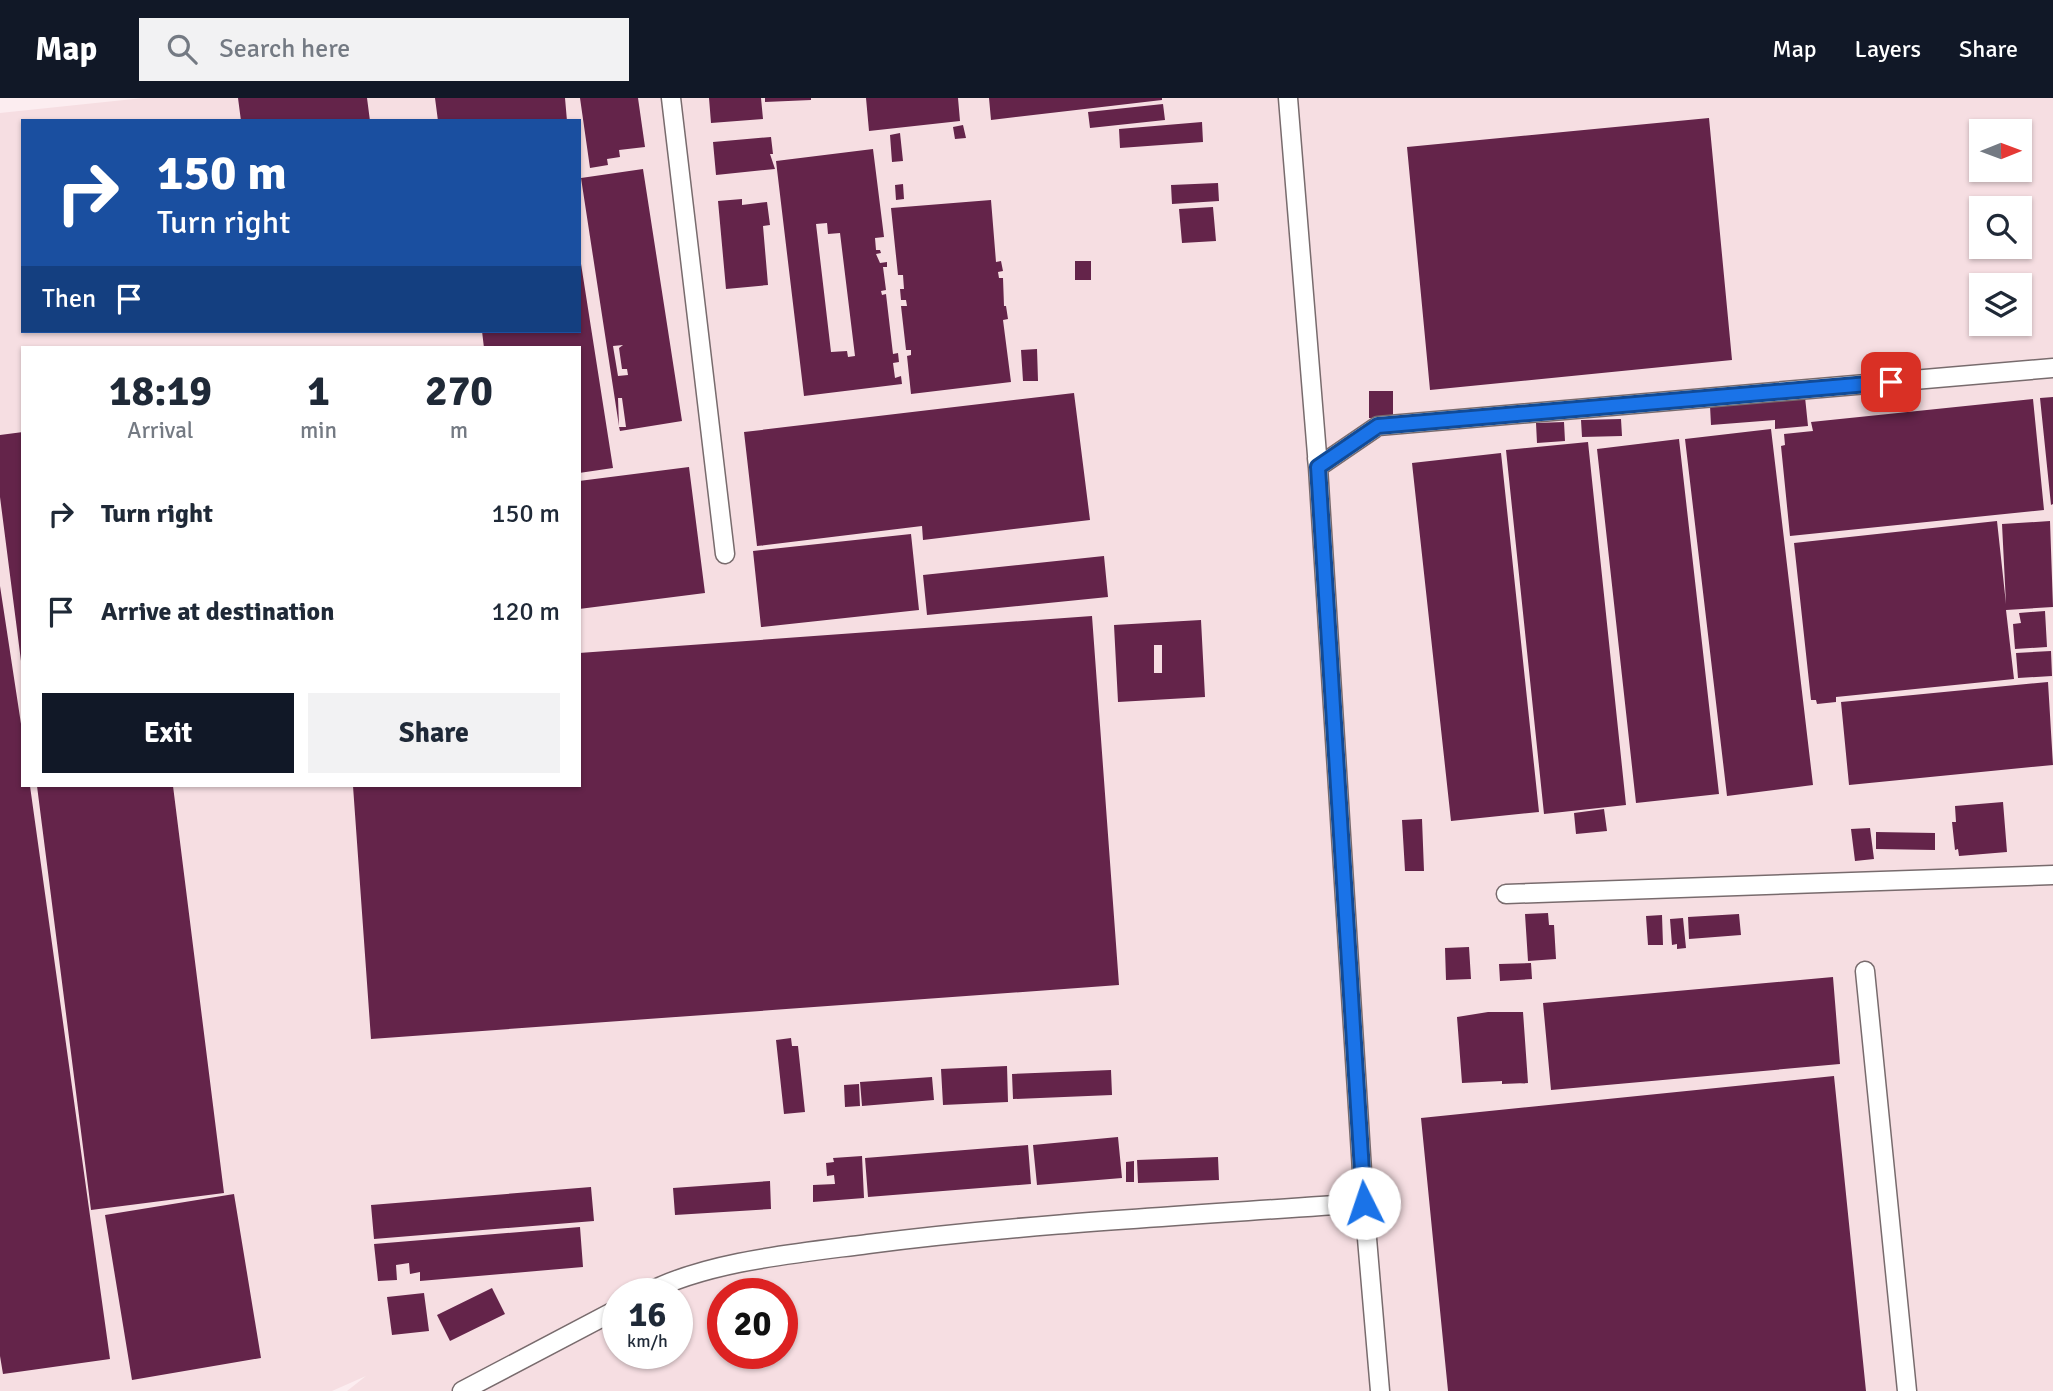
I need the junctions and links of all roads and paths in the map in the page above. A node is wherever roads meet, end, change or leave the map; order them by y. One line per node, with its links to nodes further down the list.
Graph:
1 (671, 98): 6 (lane)
2 (1288, 98): 5 (lane)
3 (1296, 98): 5 (lane)
4 (2053, 368): 5 (lane)
5 (1318, 467): 10 (lane)
6 (725, 554)
7 (2053, 875): 8 (lane)
8 (1506, 894)
9 (1865, 971): 15 (lane)
10 (1364, 1203): 11 (lane); 14 (lane)
11 (682, 1278)
12 (602, 1317): 13 (lane)
13 (462, 1391)
14 (1380, 1391)
15 (1907, 1391)

